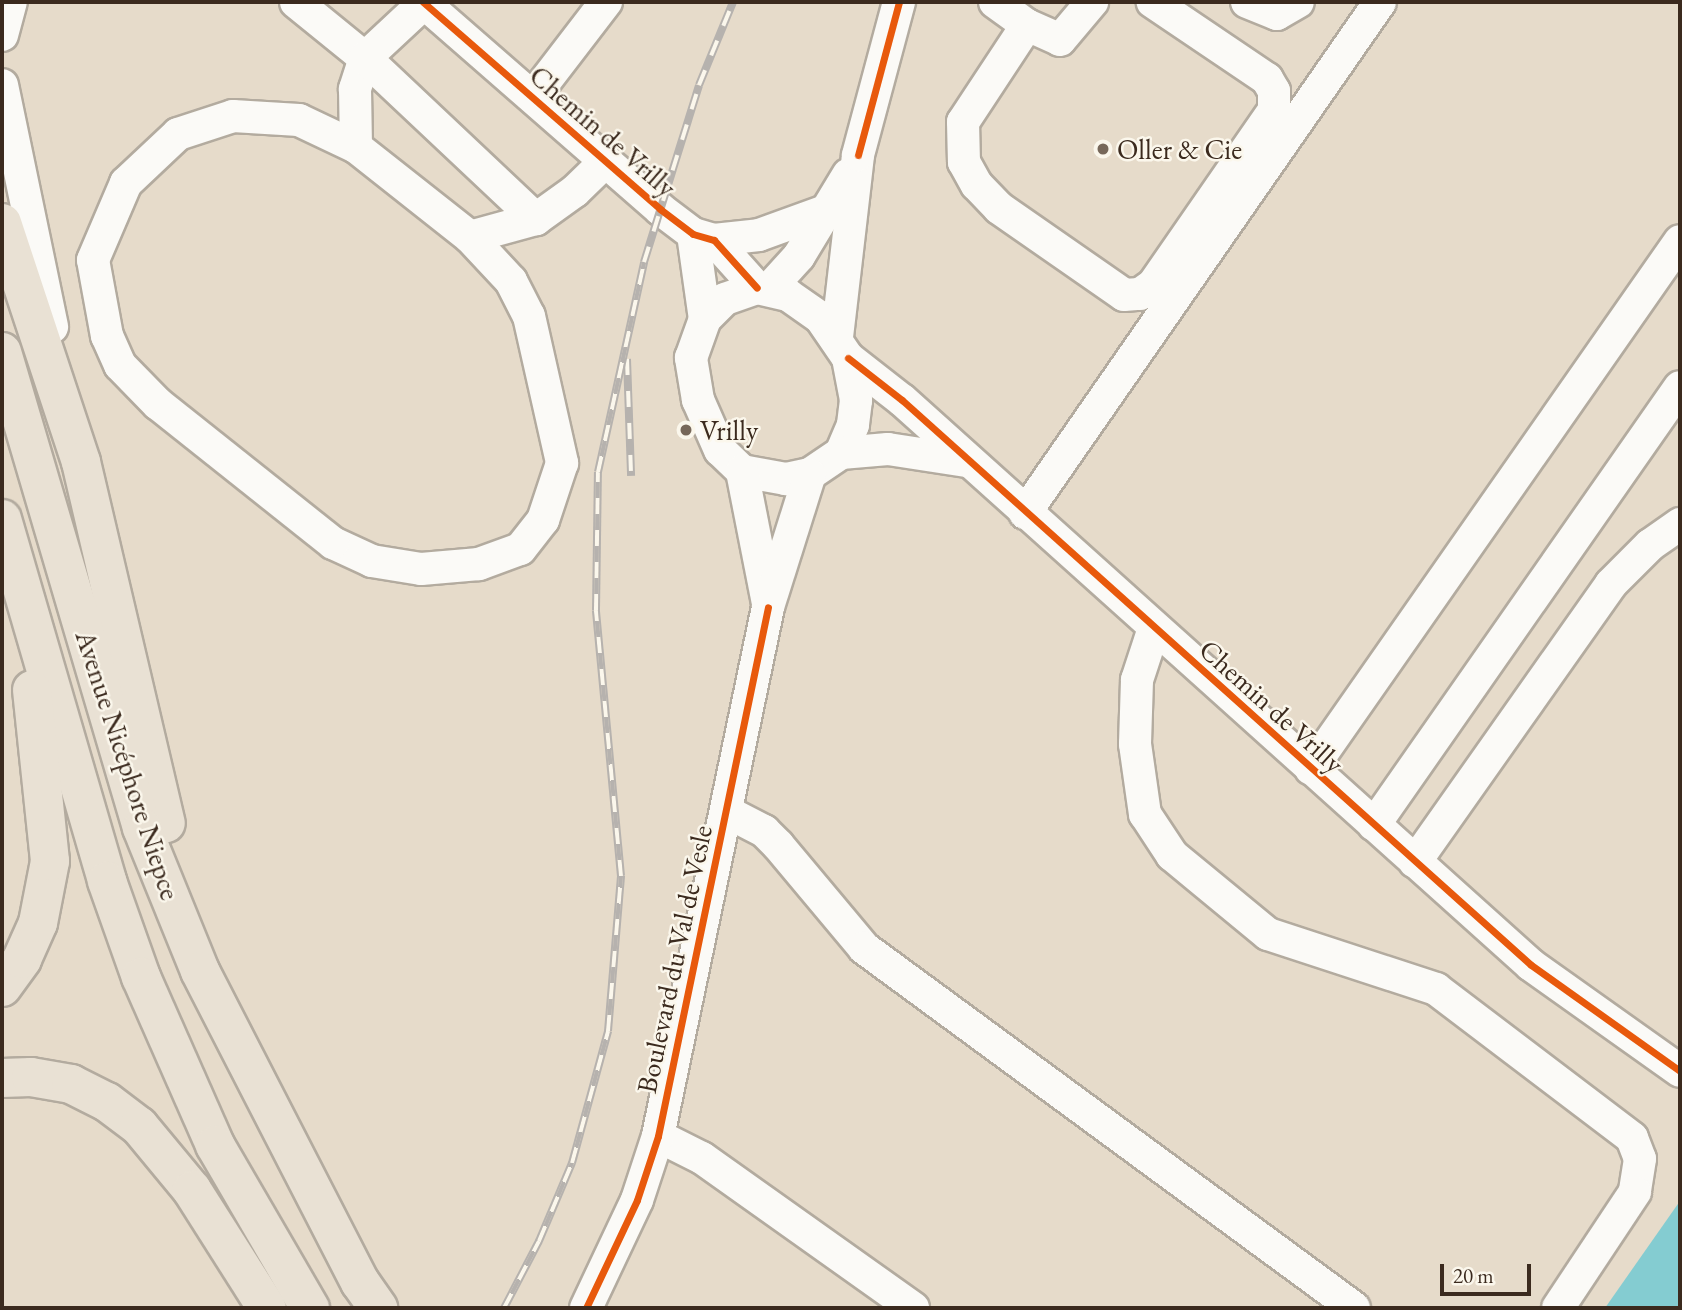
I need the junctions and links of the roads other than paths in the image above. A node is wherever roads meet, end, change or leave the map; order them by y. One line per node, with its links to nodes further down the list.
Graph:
1 (11, 2): 13 (street)
2 (296, 2): 14 (street)
3 (607, 2): 16 (street)
4 (899, 2): 18 (street)
5 (995, 2): 12 (street)
6 (1092, 2): 12 (street)
7 (1153, 2): 12 (street)
8 (1247, 2): 9 (street)
9 (1298, 2)
10 (424, 3): 14 (street); 16 (street, Chemin de Vrilly)
11 (1369, 5): 36 (street)
12 (1027, 25)
13 (2, 36)
14 (365, 58): 17 (street); 21 (street)
15 (2, 85): 33 (street)
16 (533, 97): 19 (street, Chemin de Vrilly)
17 (356, 147): 23 (street); 23 (street)
18 (858, 155): 20 (street); 28 (street)
19 (606, 161): 21 (street); 24 (street, Chemin de Vrilly)
20 (831, 209): 24 (street); 26 (street)
21 (536, 219): 23 (street)
22 (2, 223): 33 (highway)
23 (470, 237)
24 (704, 237): 26 (street, Chemin de Vrilly); 27 (street)
25 (1675, 260): 42 (street)
26 (763, 288): 27 (street); 28 (street)
27 (705, 319): 34 (street)
28 (842, 347): 31 (street); 32 (street, Chemin de Vrilly)
29 (2, 352): 46 (highway, Avenue Nicéphore Niepce)
30 (1680, 387): 44 (street)
31 (841, 453): 32 (street); 35 (street)
32 (966, 461): 36 (street, Chemin de Vrilly)
33 (81, 462): 46 (highway)
34 (742, 471): 35 (street); 40 (street, Boulevard du Val de Vesle)
35 (810, 474): 40 (street, Boulevard du Val de Vesle)
36 (1025, 513): 41 (street, Chemin de Vrilly)
37 (2, 519): 39 (highway, Avenue Nicéphore Niepce)
38 (1680, 524): 45 (street)
39 (16, 565): 47 (highway); 52 (highway, Avenue Nicéphore Niepce)
40 (768, 607): 43 (street, Boulevard du Val de Vesle)
41 (1154, 628): 42 (street, Chemin de Vrilly); 57 (street)
42 (1311, 769): 44 (street, Chemin de Vrilly)
43 (727, 812): 50 (street, Boulevard du Val de Vesle); 56 (street)
44 (1374, 825): 45 (street, Chemin de Vrilly)
45 (1415, 862): 48 (street, Chemin de Vrilly)
46 (200, 971): 53 (highway, Avenue Nicéphore Niepce)
47 (2, 987)
48 (1680, 1071)
49 (2, 1078): 51 (highway)
50 (658, 1136): 54 (street, Boulevard du Val de Vesle); 55 (street)
51 (267, 1308)
52 (310, 1308)
53 (378, 1308)
54 (586, 1308)
55 (913, 1308)
56 (1354, 1308)
57 (1558, 1308)

